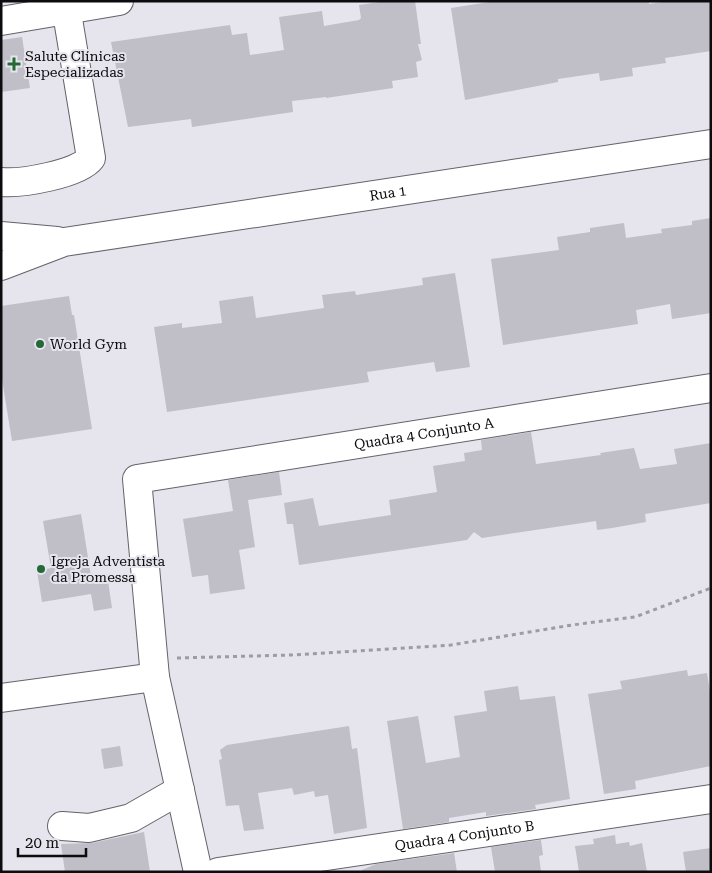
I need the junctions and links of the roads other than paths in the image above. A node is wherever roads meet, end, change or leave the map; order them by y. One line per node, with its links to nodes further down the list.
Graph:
1 (119, 1): 2 (street)
2 (65, 5): 3 (street); 5 (street)
3 (1, 21)
4 (711, 144): 7 (street, Rua 1)
5 (1, 182)
6 (1, 236): 7 (street)
7 (64, 242): 8 (street)
8 (1, 266)
9 (711, 388): 10 (street, Quadra 4 Conjunto A)
10 (155, 668): 11 (street); 12 (street)
11 (1, 698)
12 (180, 790): 14 (street); 15 (street)
13 (711, 799): 16 (street, Quadra 4 Conjunto B)
14 (62, 826)
15 (198, 872)
16 (218, 872)

